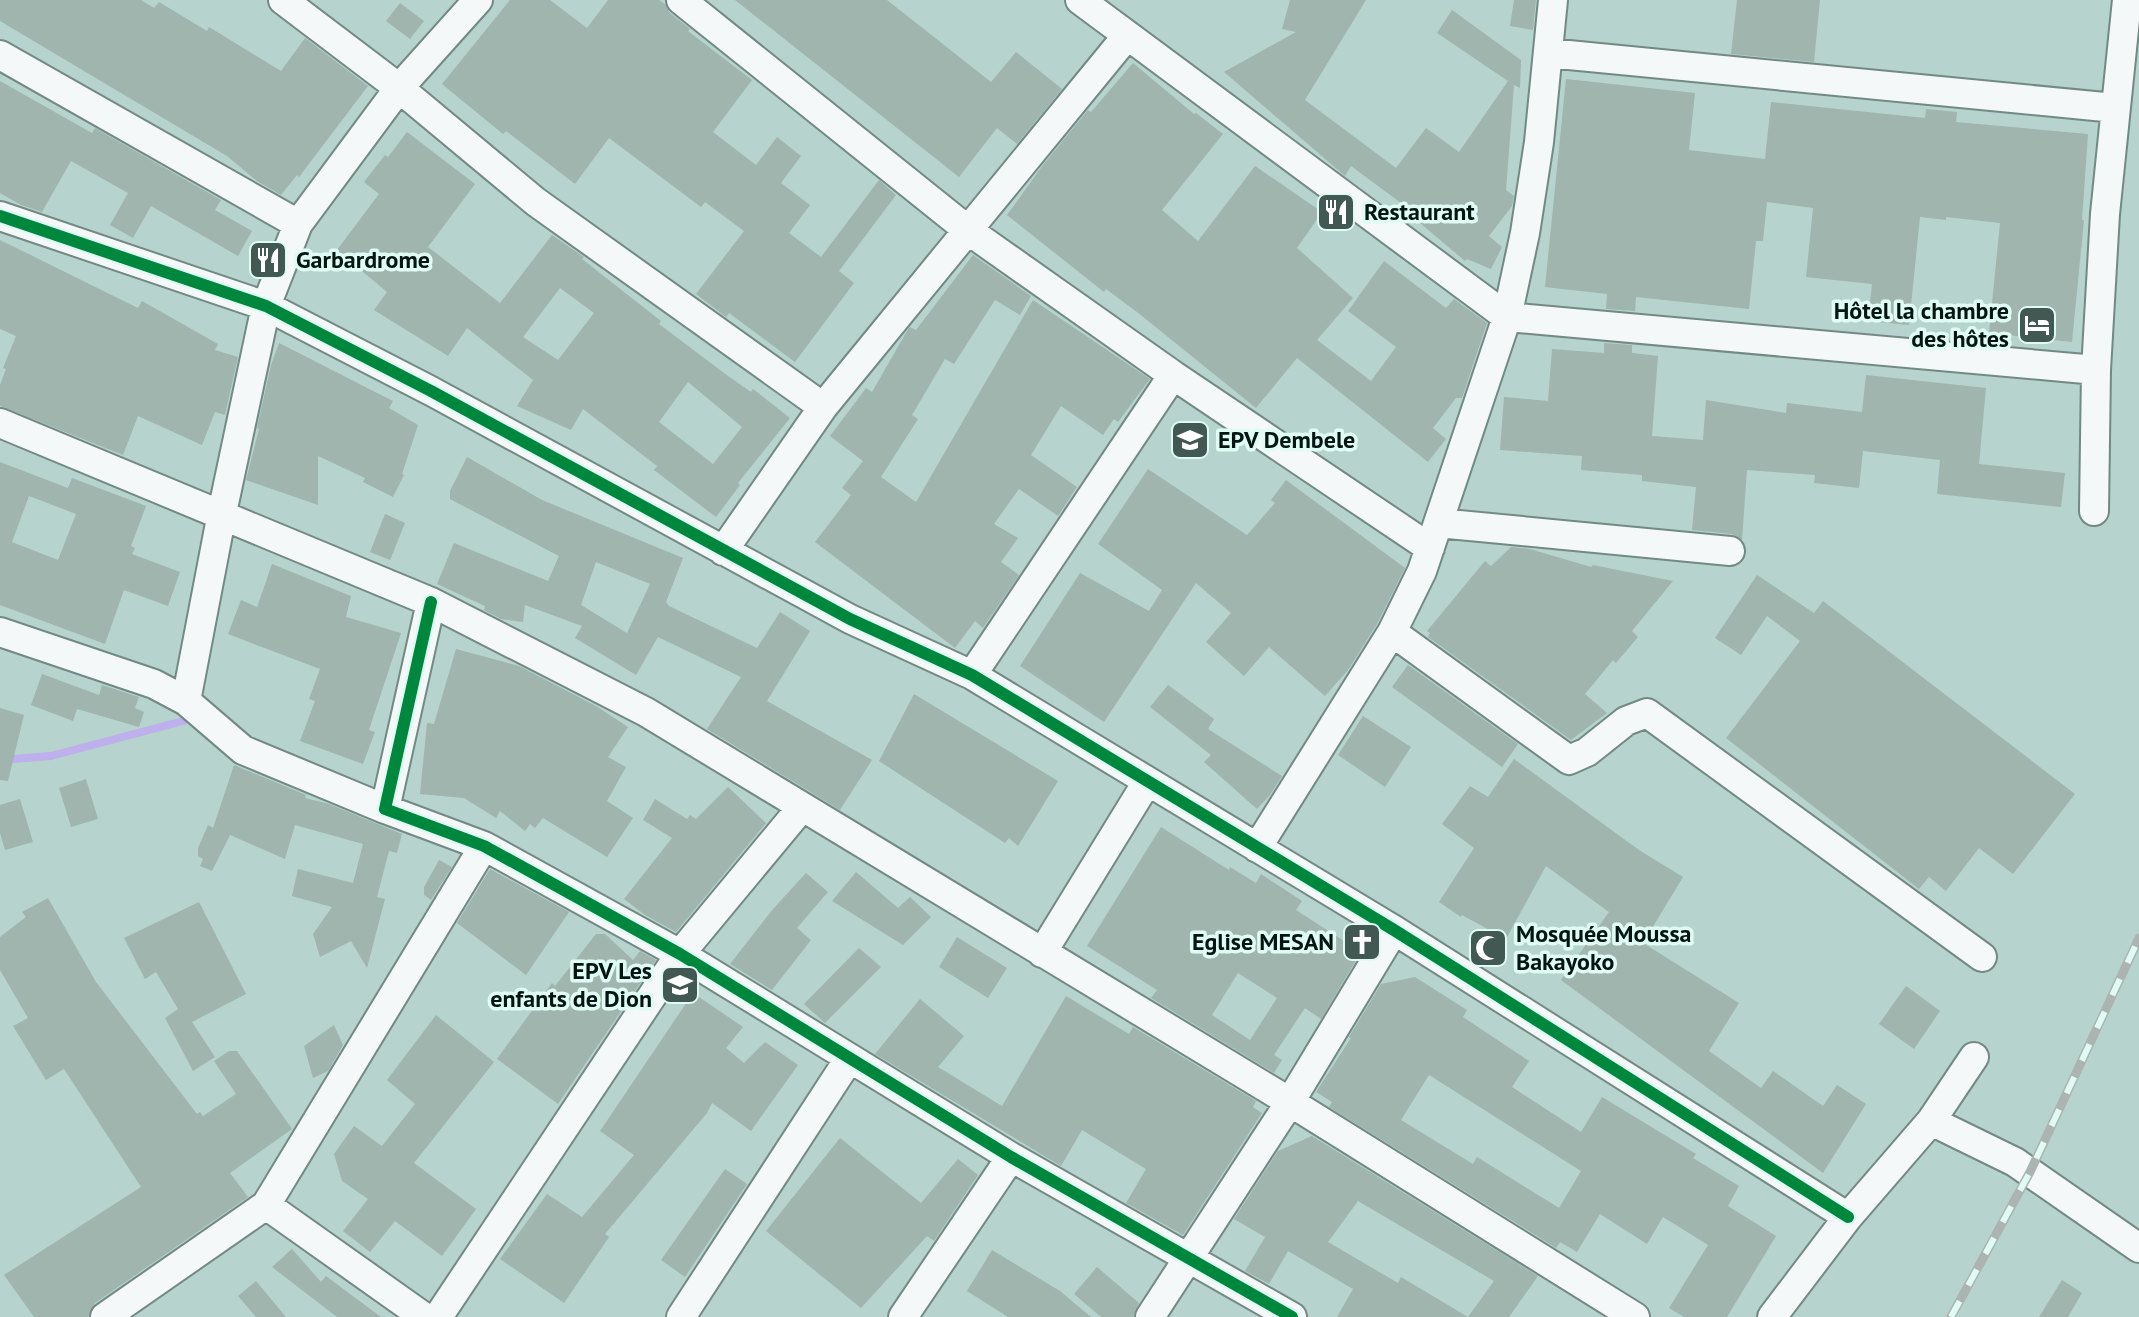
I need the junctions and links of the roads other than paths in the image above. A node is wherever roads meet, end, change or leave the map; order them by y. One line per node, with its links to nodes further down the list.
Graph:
1 (283, 0): 10 (street)
2 (478, 0): 10 (street)
3 (681, 0): 14 (street)
4 (1080, 0): 7 (street)
5 (1553, 0): 8 (street)
6 (2127, 0): 11 (street)
7 (1126, 37): 14 (street); 16 (street)
8 (1548, 53): 11 (street); 16 (street)
9 (0, 55): 13 (street)
10 (399, 88): 13 (street); 19 (street)
11 (2115, 108): 17 (street)
12 (0, 216): 15 (street)
13 (298, 224): 15 (street)
14 (969, 231): 18 (street); 19 (street)
15 (266, 306): 22 (street); 24 (street)
16 (1507, 317): 17 (street); 23 (street)
17 (2096, 370): 21 (street)
18 (1173, 375): 23 (street); 29 (street)
19 (823, 407): 24 (street)
20 (0, 423): 22 (street)
21 (2094, 511)
22 (222, 513): 26 (street); 30 (street)
23 (1434, 536): 25 (street); 28 (street)
24 (723, 551): 29 (street)
25 (1730, 551)
26 (431, 602): 32 (street); 33 (street)
27 (0, 632): 30 (street)
28 (1392, 632): 35 (street); 39 (street)
29 (972, 675): 31 (street)
30 (186, 701): 33 (street)
31 (1147, 782): 35 (street); 37 (street)
32 (802, 807): 37 (street); 38 (street)
33 (385, 809): 34 (street)
34 (484, 846): 38 (street); 45 (street)
35 (1257, 848): 36 (street)
36 (1394, 930): 42 (street); 46 (street)
37 (1042, 953): 42 (street)
38 (680, 954): 41 (street); 51 (street)
39 (1982, 957)
40 (1974, 1057): 43 (street)
41 (849, 1059): 44 (street); 52 (street)
42 (1290, 1102): 48 (street); 56 (street)
43 (1931, 1121): 46 (street); 47 (street)
44 (1011, 1157): 48 (street); 53 (street)
45 (266, 1205): 49 (street); 50 (street)
46 (1848, 1217): 57 (street)
47 (2139, 1248)
48 (1189, 1257): 54 (street); 55 (street)
49 (105, 1317)
50 (424, 1317)
51 (438, 1317)
52 (681, 1317)
53 (903, 1317)
54 (1150, 1317)
55 (1292, 1317)
56 (1635, 1317)
57 (1772, 1317)

